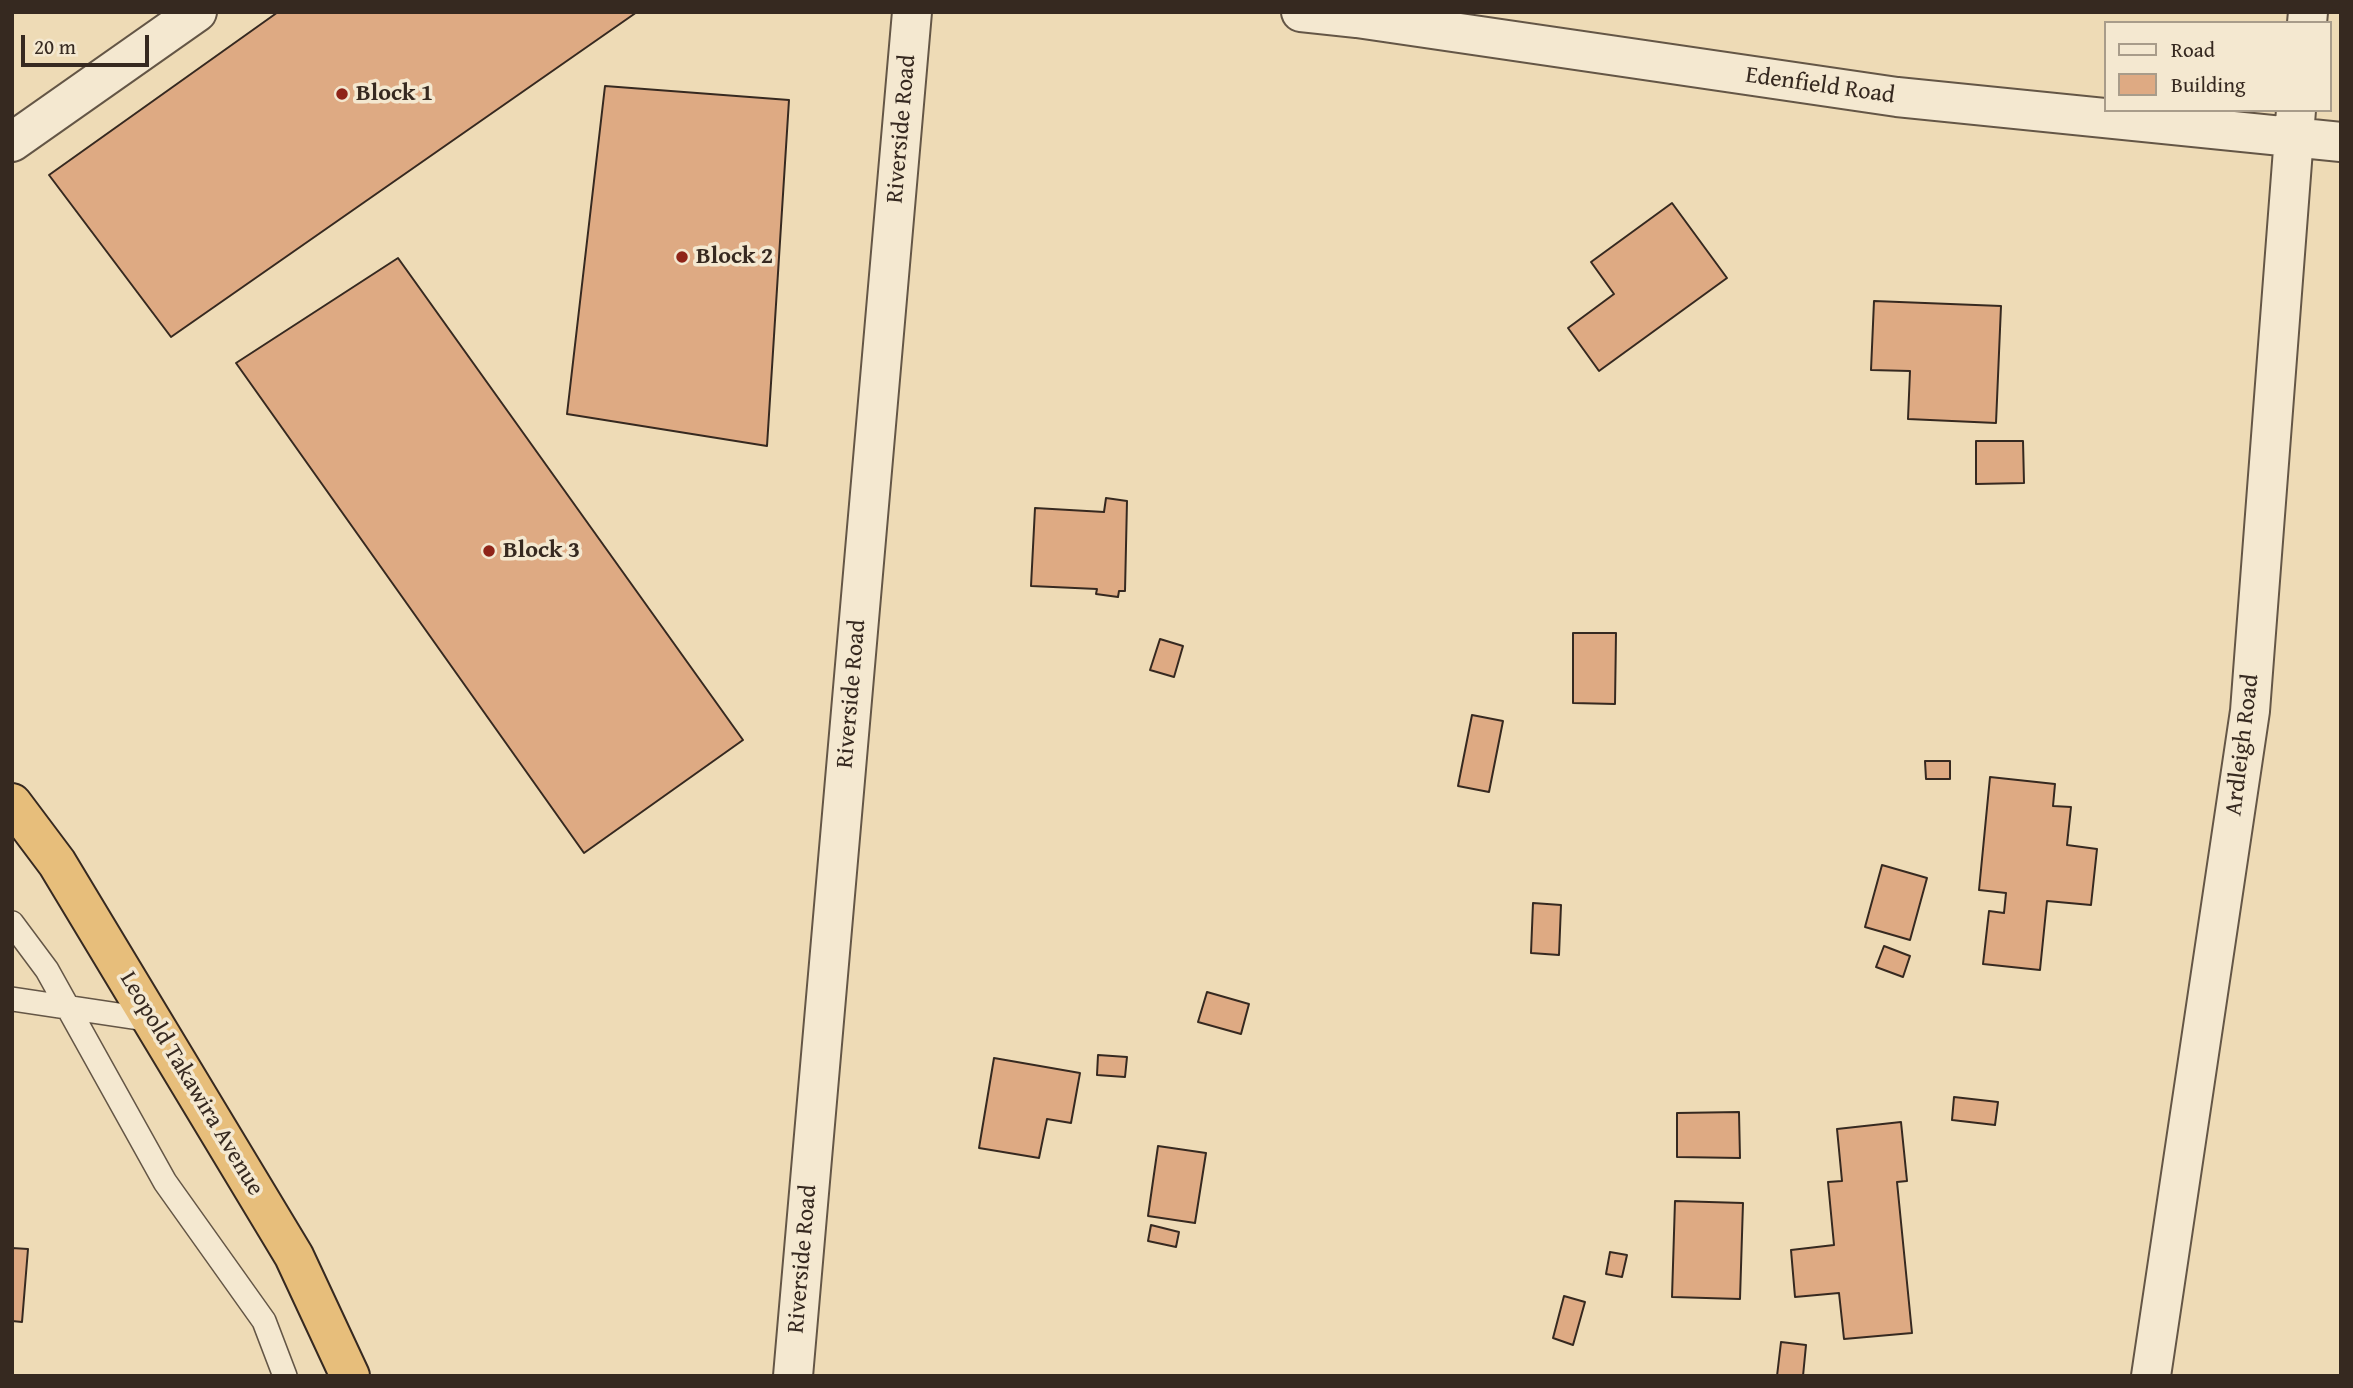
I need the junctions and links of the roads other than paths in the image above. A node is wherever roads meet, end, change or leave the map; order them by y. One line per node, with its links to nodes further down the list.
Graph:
1 (197, 12): 7 (street)
2 (912, 12): 16 (street, Riverside Road)
3 (1301, 12): 4 (street, Edenfield Road)
4 (2104, 111)
5 (2118, 112): 6 (street, Edenfield Road)
6 (2295, 124): 8 (street, Edenfield Road); 17 (street, Ardleigh Road)
7 (12, 142)
8 (2341, 142)
9 (12, 803): 13 (highway, Leopold Takawira Avenue)
10 (12, 923): 12 (lane)
11 (12, 999): 12 (lane)
12 (68, 1007): 13 (lane); 14 (lane)
13 (152, 1020): 15 (highway, Leopold Takawira Avenue)
14 (285, 1376)
15 (350, 1376)
16 (793, 1376)
17 (2151, 1376)

